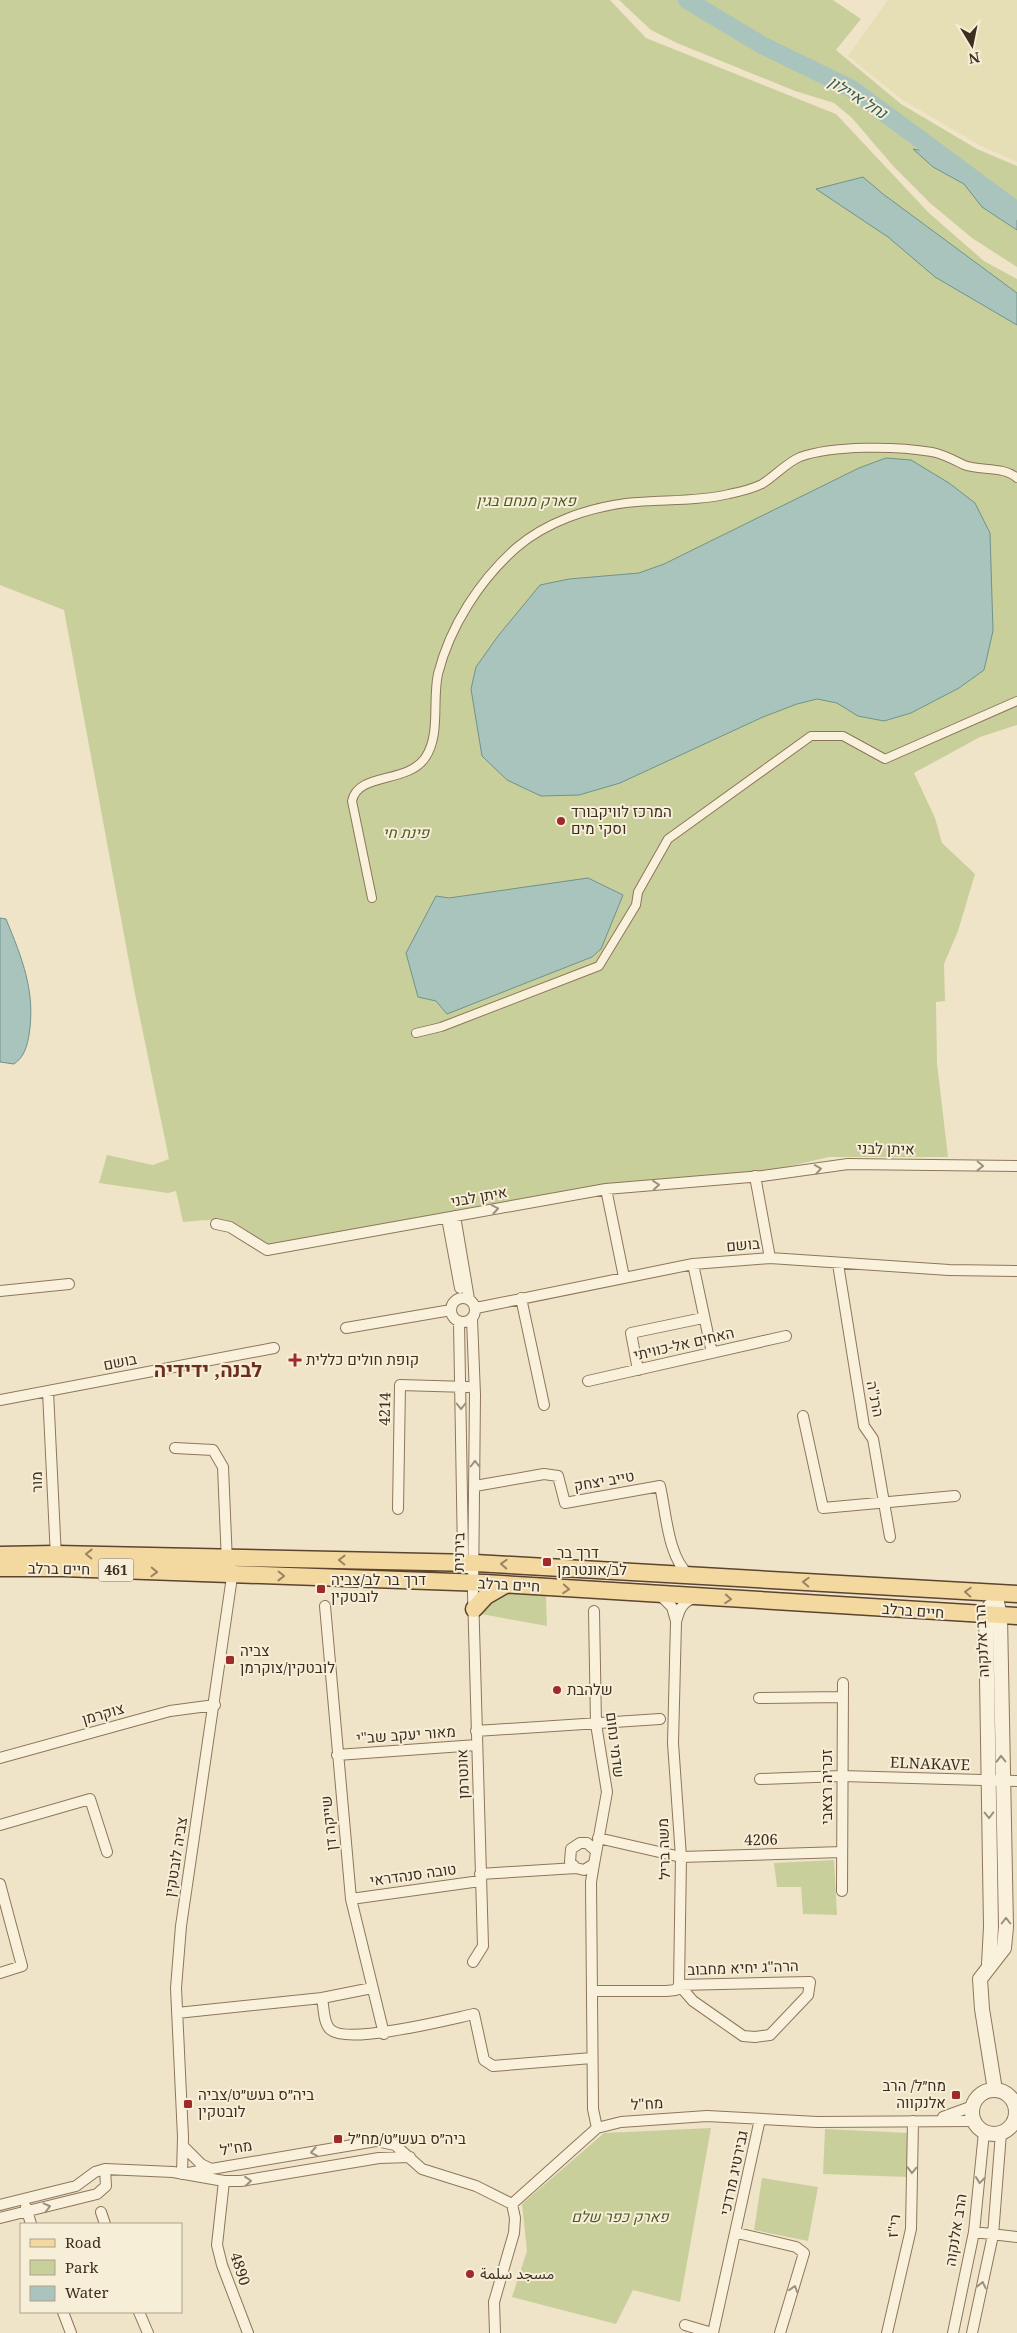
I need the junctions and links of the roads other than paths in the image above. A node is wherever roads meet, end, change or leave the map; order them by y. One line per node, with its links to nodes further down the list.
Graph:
1 (1017, 478): 3 (street)
2 (1017, 701): 4 (street)
3 (372, 898)
4 (416, 1033)
5 (1017, 1166): 6 (street, איתן לבני, one-way to 5)
6 (755, 1176): 7 (street, איתן לבני, one-way to 6); 10 (street)
7 (606, 1189): 8 (street, איתן לבני, one-way to 7); 14 (street)
8 (451, 1217): 9 (street, איתן לבני); 18 (street)
9 (216, 1224)
10 (770, 1258): 11 (street, בושם); 12 (street, בושם)
11 (693, 1264): 14 (street, בושם); 21 (street)
12 (838, 1264): 13 (street, בושם); 39 (street, הרנ"ה)
13 (1017, 1271)
14 (624, 1277): 17 (street, בושם)
15 (69, 1284): 16 (street)
16 (0, 1290)
17 (520, 1298): 19 (street, בושם); 34 (street)
18 (465, 1299): 19 (street); 20 (street)
19 (476, 1308): 22 (street)
20 (451, 1310): 23 (street); 24 (street)
21 (703, 1318): 27 (street); 28 (street)
22 (472, 1319): 23 (street); 30 (street, בירנית)
23 (459, 1322): 31 (street, בירנית)
24 (346, 1328)
25 (786, 1336): 27 (street, האחים אל-כוויתי)
26 (274, 1348): 32 (street, בושם)
27 (712, 1353): 28 (street, האחים אל-כוויתי)
28 (638, 1370): 29 (street, האחים אל-כוויתי)
29 (588, 1381)
30 (475, 1387): 31 (street, 4214); 37 (street, בירנית, one-way to 30)
31 (461, 1388): 40 (street, 4214); 46 (street, בירנית, one-way to 46)
32 (48, 1391): 33 (street, בושם); 45 (street, מור)
33 (0, 1400)
34 (544, 1405)
35 (804, 1416): 39 (street)
36 (175, 1448): 44 (street, צביה לובטקין)
37 (475, 1486): 43 (street, טייב יצחק); 46 (street, בירנית)
38 (955, 1496): 39 (street)
39 (884, 1502): 41 (street, הרנ"ה)
40 (398, 1509)
41 (890, 1537)
42 (0, 1555): 45 (main road, חיים ברלב / 461)
43 (675, 1556): 48 (street); 50 (street, טייב יצחק)
44 (230, 1557): 45 (main road, חיים ברלב / 461, one-way to 45); 46 (main road, חיים ברלב / 461, one-way to 44); 49 (street, צביה לובטקין)
45 (59, 1561): 47 (main road, חיים ברלב / 461); 49 (main road, חיים ברלב / 461, one-way to 49)
46 (470, 1562): 48 (main road, חיים ברלב / 461, one-way to 46); 51 (street, בירנית)
47 (0, 1568)
48 (664, 1574): 50 (main road, חיים ברלב / 461)
49 (232, 1575): 51 (main road, חיים ברלב / 461, one-way to 51); 66 (street, צביה לובטקין)
50 (690, 1575): 53 (main road, חיים ברלב / 461, one-way to 50)
51 (474, 1583): 52 (main road, חיים ברלב / 461); 58 (street, אונטרמן)
52 (506, 1585): 55 (main road, חיים ברלב / 461, one-way to 55); 58 (main road)
53 (995, 1593): 54 (main road, חיים ברלב / 461); 60 (street, הרב אלנקוה)
54 (1017, 1594)
55 (660, 1595): 56 (main road, חיים ברלב / 461); 62 (street, משה בריל)
56 (698, 1596): 60 (main road, חיים ברלב / 461, one-way to 60); 62 (street, משה בריל)
57 (325, 1606): 71 (street, שייקה דן)
58 (474, 1609): 69 (street, אונטרמן)
59 (594, 1611): 68 (street, שדמי נחום)
60 (993, 1616): 61 (main road, חיים ברלב / 461); 75 (street, הרב אלנקוה)
61 (1017, 1616)
62 (676, 1622): 82 (street, משה בריל)
63 (843, 1683): 64 (street, זכריה רצאבי)
64 (843, 1697): 65 (street); 73 (street, זכריה רצאבי)
65 (760, 1698)
66 (215, 1705): 72 (street, צוקרמן); 95 (street, צביה לובטקין)
67 (660, 1719): 68 (street, מאור יעקב שב"י)
68 (596, 1724): 69 (street, מאור יעקב שב"י); 78 (street, שדמי נחום)
69 (476, 1731): 70 (street, אונטרמן)
70 (477, 1745): 71 (street, מאור יעקב שב"י); 85 (street, אונטרמן)
71 (337, 1755): 88 (street, שייקה דן)
72 (0, 1758)
73 (842, 1776): 74 (street); 75 (street, ELNAKAVE); 81 (street, זכריה רצאבי)
74 (760, 1779)
75 (995, 1781): 76 (street, ELNAKAVE); 98 (street, הרב אלנקוה)
76 (1017, 1781)
77 (0, 1825): 80 (street)
78 (598, 1838): 79 (street, שדמי נחום); 82 (street, 4206)
79 (596, 1851): 83 (street, שדמי נחום); 84 (street)
80 (107, 1852)
81 (842, 1852): 82 (street, 4206); 87 (street, זכריה רצאבי)
82 (681, 1857): 91 (street, משה בריל)
83 (594, 1864): 84 (street); 93 (street, שדמי נחום)
84 (576, 1868): 85 (street, טובה סנהדראי)
85 (480, 1878): 88 (street, טובה סנהדראי); 89 (street, אונטרמן)
86 (0, 1884): 90 (street)
87 (842, 1891)
88 (351, 1899): 92 (street, שייקה דן)
89 (474, 1962)
90 (0, 1973)
91 (679, 1985): 91 (street, הרה"ג יחיא מחבוב); 93 (street)
92 (372, 1988): 94 (street); 96 (street, שייקה דן)
93 (592, 1991): 97 (street, שדמי נחום)
94 (322, 1998): 95 (street); 96 (street)
95 (177, 2013): 109 (street, צביה לובטקין)
96 (384, 2034): 97 (street)
97 (592, 2058): 106 (street, שדמי נחום)
98 (995, 2090): 99 (street); 100 (street)
99 (1016, 2105): 105 (street)
100 (973, 2106): 103 (street, מח"ל); 104 (street)
101 (760, 2119): 102 (street, מח"ל); 106 (street, מח"ל); 124 (street, גבירטיג מרדכי)
102 (913, 2121): 103 (street, מח"ל); 136 (street, רי"ז, one-way to 136)
103 (928, 2121): 104 (street, מח"ל)
104 (974, 2121): 107 (street)
105 (1015, 2123): 108 (street)
106 (597, 2128): 116 (street, מח"ל)
107 (984, 2132): 108 (street); 123 (street, הרב אלנקוה, one-way to 123)
108 (1001, 2133): 125 (street)
109 (183, 2146): 112 (street); 113 (street, צביה לובטקין)
110 (410, 2157): 112 (street, מח"ל, one-way to 112); 114 (street, מח"ל, one-way to 110); 116 (street, מח"ל)
111 (106, 2169): 113 (street, מח"ל); 115 (street); 118 (street, one-way to 111)
112 (211, 2169): 113 (street, מח"ל)
113 (182, 2174): 114 (street, מח"ל)
114 (224, 2181): 132 (street, 4890)
115 (23, 2199): 117 (street); 118 (street)
116 (512, 2204): 133 (street)
117 (0, 2205)
118 (27, 2212): 120 (street); 121 (street)
119 (101, 2212): 122 (street)
120 (0, 2218)
121 (31, 2223)
122 (105, 2223)
123 (974, 2232): 125 (street); 137 (street, הרב אלנקוה)
124 (737, 2233): 134 (street, גבירטיג מרדכי); 135 (street, גבירטיג מרדכי, one-way to 124)
125 (993, 2235): 126 (street); 138 (street, one-way to 125)
126 (1017, 2237)
127 (63, 2313): 130 (street)
128 (139, 2313): 131 (street)
129 (685, 2325): 134 (street)
130 (71, 2333)
131 (148, 2333)
132 (248, 2333)
133 (495, 2333)
134 (712, 2333)
135 (780, 2333)
136 (887, 2333)
137 (953, 2333)
138 (972, 2333)

